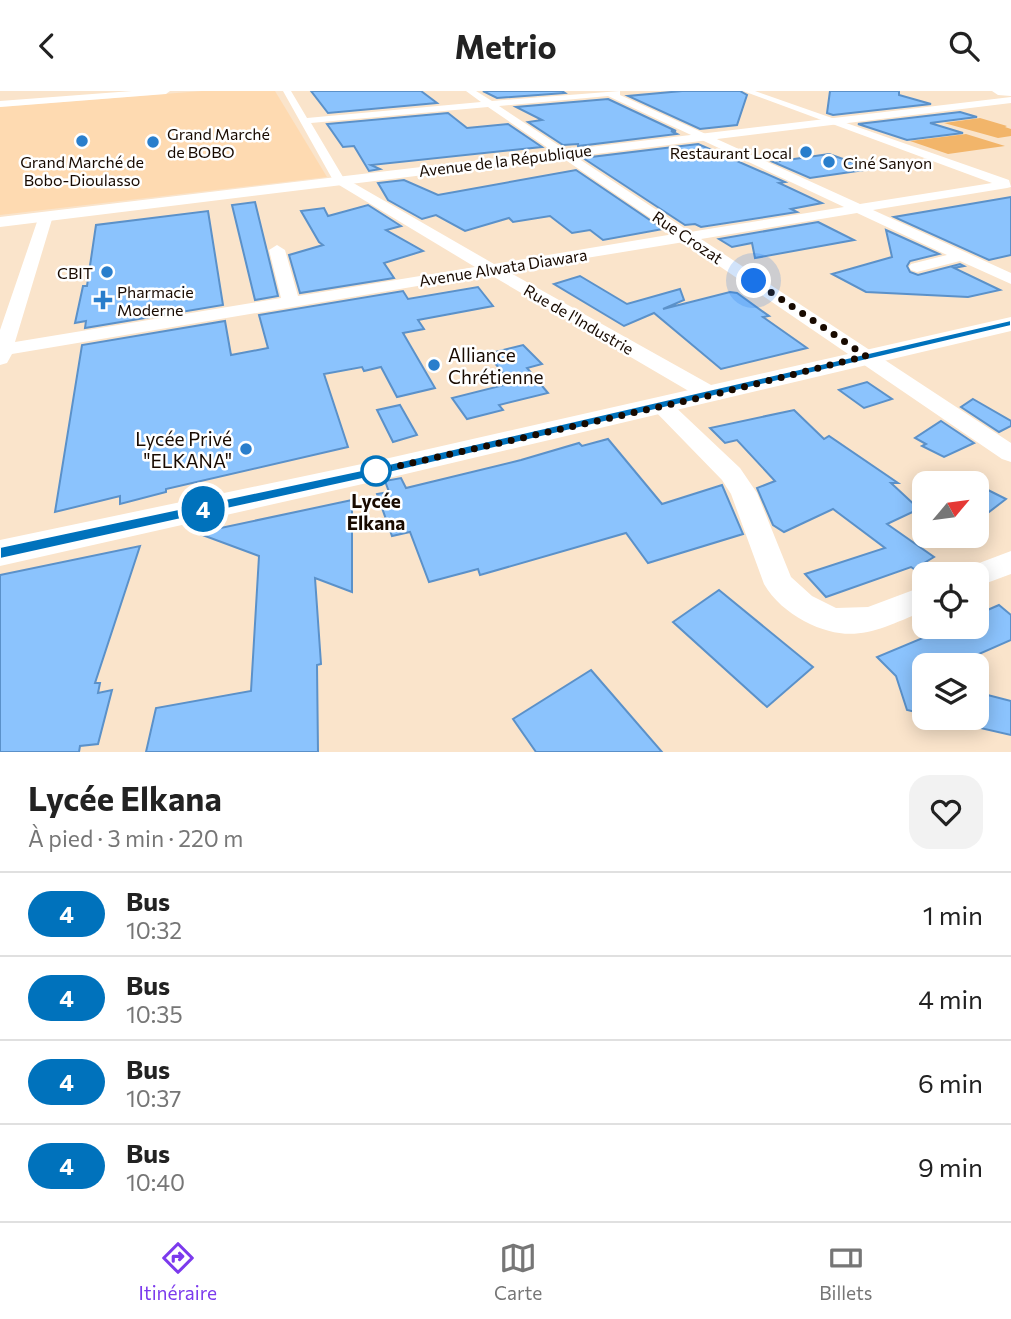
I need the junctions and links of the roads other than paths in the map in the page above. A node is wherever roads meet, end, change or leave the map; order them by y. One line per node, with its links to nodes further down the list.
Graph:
1 (166, 91): 9 (street)
2 (287, 91): 13 (street)
3 (470, 91): 11 (street, Rue Crozat)
4 (634, 91): 7 (street)
5 (747, 91): 14 (street)
6 (998, 91): 8 (main road)
7 (606, 92): 11 (street); 15 (street)
8 (1011, 92)
9 (93, 94): 12 (street)
10 (1011, 100): 14 (street, Avenue de la République)
11 (489, 103): 13 (street); 16 (street, Rue Crozat)
12 (0, 104)
13 (304, 121): 17 (street)
14 (833, 121): 15 (street, Avenue de la République); 18 (street)
15 (702, 136): 16 (street, Avenue de la République); 19 (street)
16 (561, 153): 17 (street, Avenue de la République); 22 (street, Rue Crozat)
17 (338, 179): 20 (street, Avenue de la République); 26 (street, Rue de l'Industrie)
18 (1009, 185): 19 (street, Avenue Alwata Diawara)
19 (860, 209): 22 (street, Avenue Alwata Diawara); 24 (street)
20 (46, 216): 21 (street, Avenue de la République); 30 (street)
21 (0, 222)
22 (687, 236): 26 (street, Avenue Alwata Diawara); 31 (street, Rue Crozat)
23 (277, 250): 28 (street)
24 (963, 256): 25 (street); 27 (street)
25 (918, 267)
26 (493, 269): 28 (street, Avenue Alwata Diawara); 32 (street, Rue de l'Industrie)
27 (1011, 279)
28 (291, 301): 30 (street, Avenue Alwata Diawara)
29 (1011, 324): 31 (street)
30 (1, 353)
31 (866, 356): 32 (street); 34 (street, Rue Crozat)
32 (712, 395): 33 (street)
33 (661, 407): 35 (street); 38 (street)
34 (1011, 454)
35 (0, 553)
36 (1011, 562): 37 (street)
37 (989, 571)
38 (912, 603)

